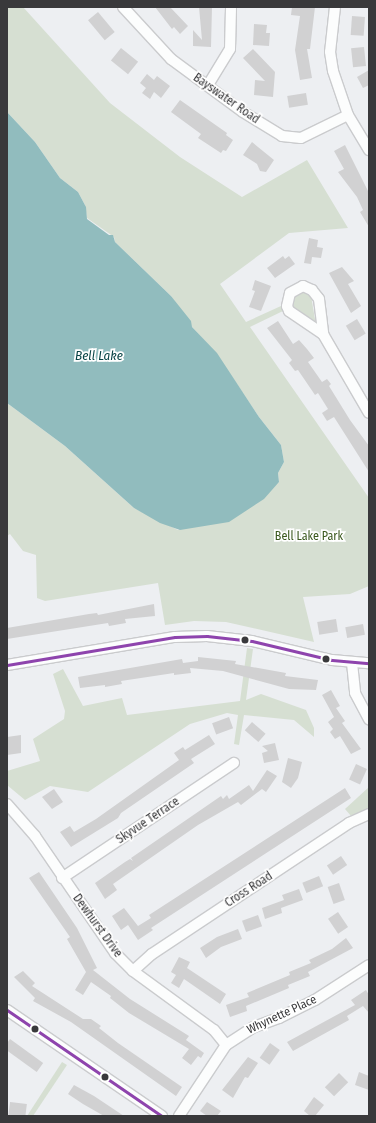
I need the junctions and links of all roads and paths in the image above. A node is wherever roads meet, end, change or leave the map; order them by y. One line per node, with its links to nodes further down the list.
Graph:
1 (123, 7): 4 (street, Bayswater Road)
2 (231, 7): 4 (street)
3 (335, 7): 5 (street)
4 (208, 85): 5 (street, Bayswater Road)
5 (348, 115): 6 (street)
6 (369, 150)
7 (323, 334): 7 (street); 8 (street)
8 (369, 413)
9 (352, 663): 10 (street); 11 (street); 12 (street)
10 (369, 663)
11 (7, 665)
12 (369, 719)
13 (234, 763): 16 (street, Skyvue Terrace)
14 (7, 804): 16 (street, Dewhurst Drive)
15 (369, 814): 18 (street, Cross Road)
16 (62, 878): 18 (street, Dewhurst Drive)
17 (369, 965): 20 (street, Whynette Place)
18 (133, 970): 20 (street, Dewhurst Drive)
19 (7, 1010): 21 (street)
20 (226, 1045): 22 (street, Whynette Place)
21 (162, 1116)
22 (179, 1116)

